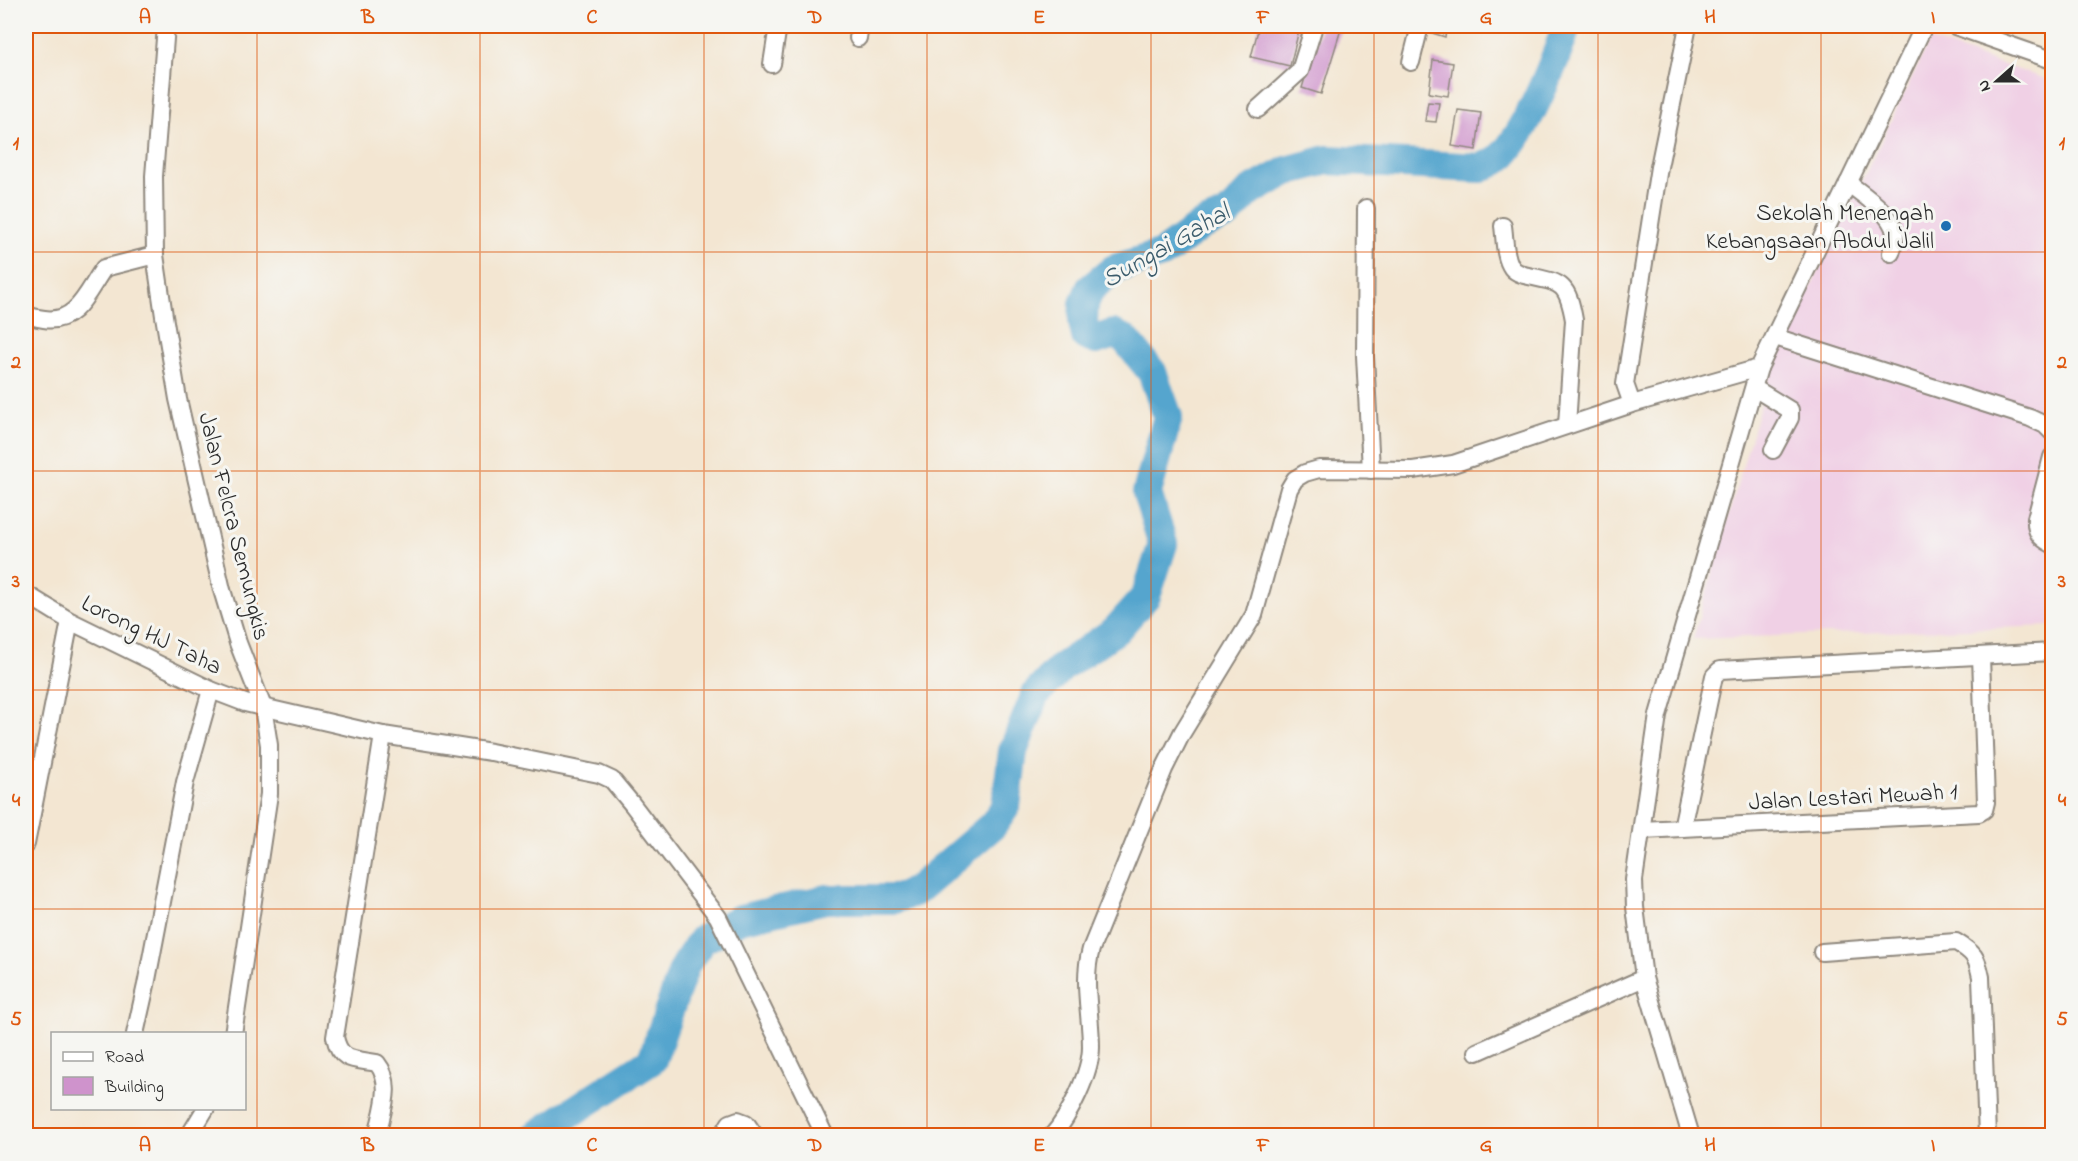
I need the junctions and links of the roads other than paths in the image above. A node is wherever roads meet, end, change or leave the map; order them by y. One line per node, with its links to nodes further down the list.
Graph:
1 (166, 26): 17 (street, Jalan Felcra Semungkis)
2 (778, 26): 11 (street)
3 (1314, 26): 12 (street)
4 (1420, 26): 10 (street)
5 (1688, 26): 22 (street)
6 (1924, 26): 13 (street)
7 (1955, 26): 8 (street)
8 (1979, 29): 9 (street)
9 (2052, 60)
10 (1411, 62)
11 (772, 64)
12 (1258, 110)
13 (1848, 183): 16 (street); 19 (street)
14 (1366, 208): 27 (street)
15 (1503, 226): 23 (street)
16 (1892, 253)
17 (155, 255): 18 (street); 34 (street, Jalan Felcra Semungkis)
18 (26, 314)
19 (1775, 337): 20 (street); 24 (street)
20 (1759, 368): 21 (street); 22 (street)
21 (1754, 388): 25 (street); 37 (street)
22 (1632, 404): 23 (street)
23 (1568, 425): 27 (street)
24 (2052, 432)
25 (1773, 450)
26 (2052, 457): 28 (street)
27 (1371, 470): 50 (street)
28 (2052, 544)
29 (27, 599): 30 (street, Lorong HJ Taha)
30 (70, 621): 33 (street, Lorong HJ Taha); 38 (street)
31 (2052, 652): 32 (street)
32 (1981, 656): 36 (street); 36 (street, Jalan Lestari Mewah 1)
33 (211, 690): 34 (street, Lorong HJ Taha); 41 (street)
34 (263, 707): 35 (street, Lorong HJ Taha); 42 (street, Jalan Felcra Semungkis)
35 (383, 735): 46 (street); 49 (street, Lorong HJ Taha)
36 (1682, 828): 37 (street, Jalan Lestari Mewah 1)
37 (1642, 830): 40 (street)
38 (26, 844)
39 (1822, 952): 52 (street)
40 (1644, 978): 43 (street); 51 (street)
41 (135, 1032)
42 (233, 1032)
43 (1477, 1052)
44 (205, 1110): 45 (street)
45 (189, 1136)
46 (377, 1136)
47 (722, 1136): 48 (street)
48 (755, 1136)
49 (825, 1136)
50 (1052, 1136)
51 (1691, 1136)
52 (1987, 1136)

